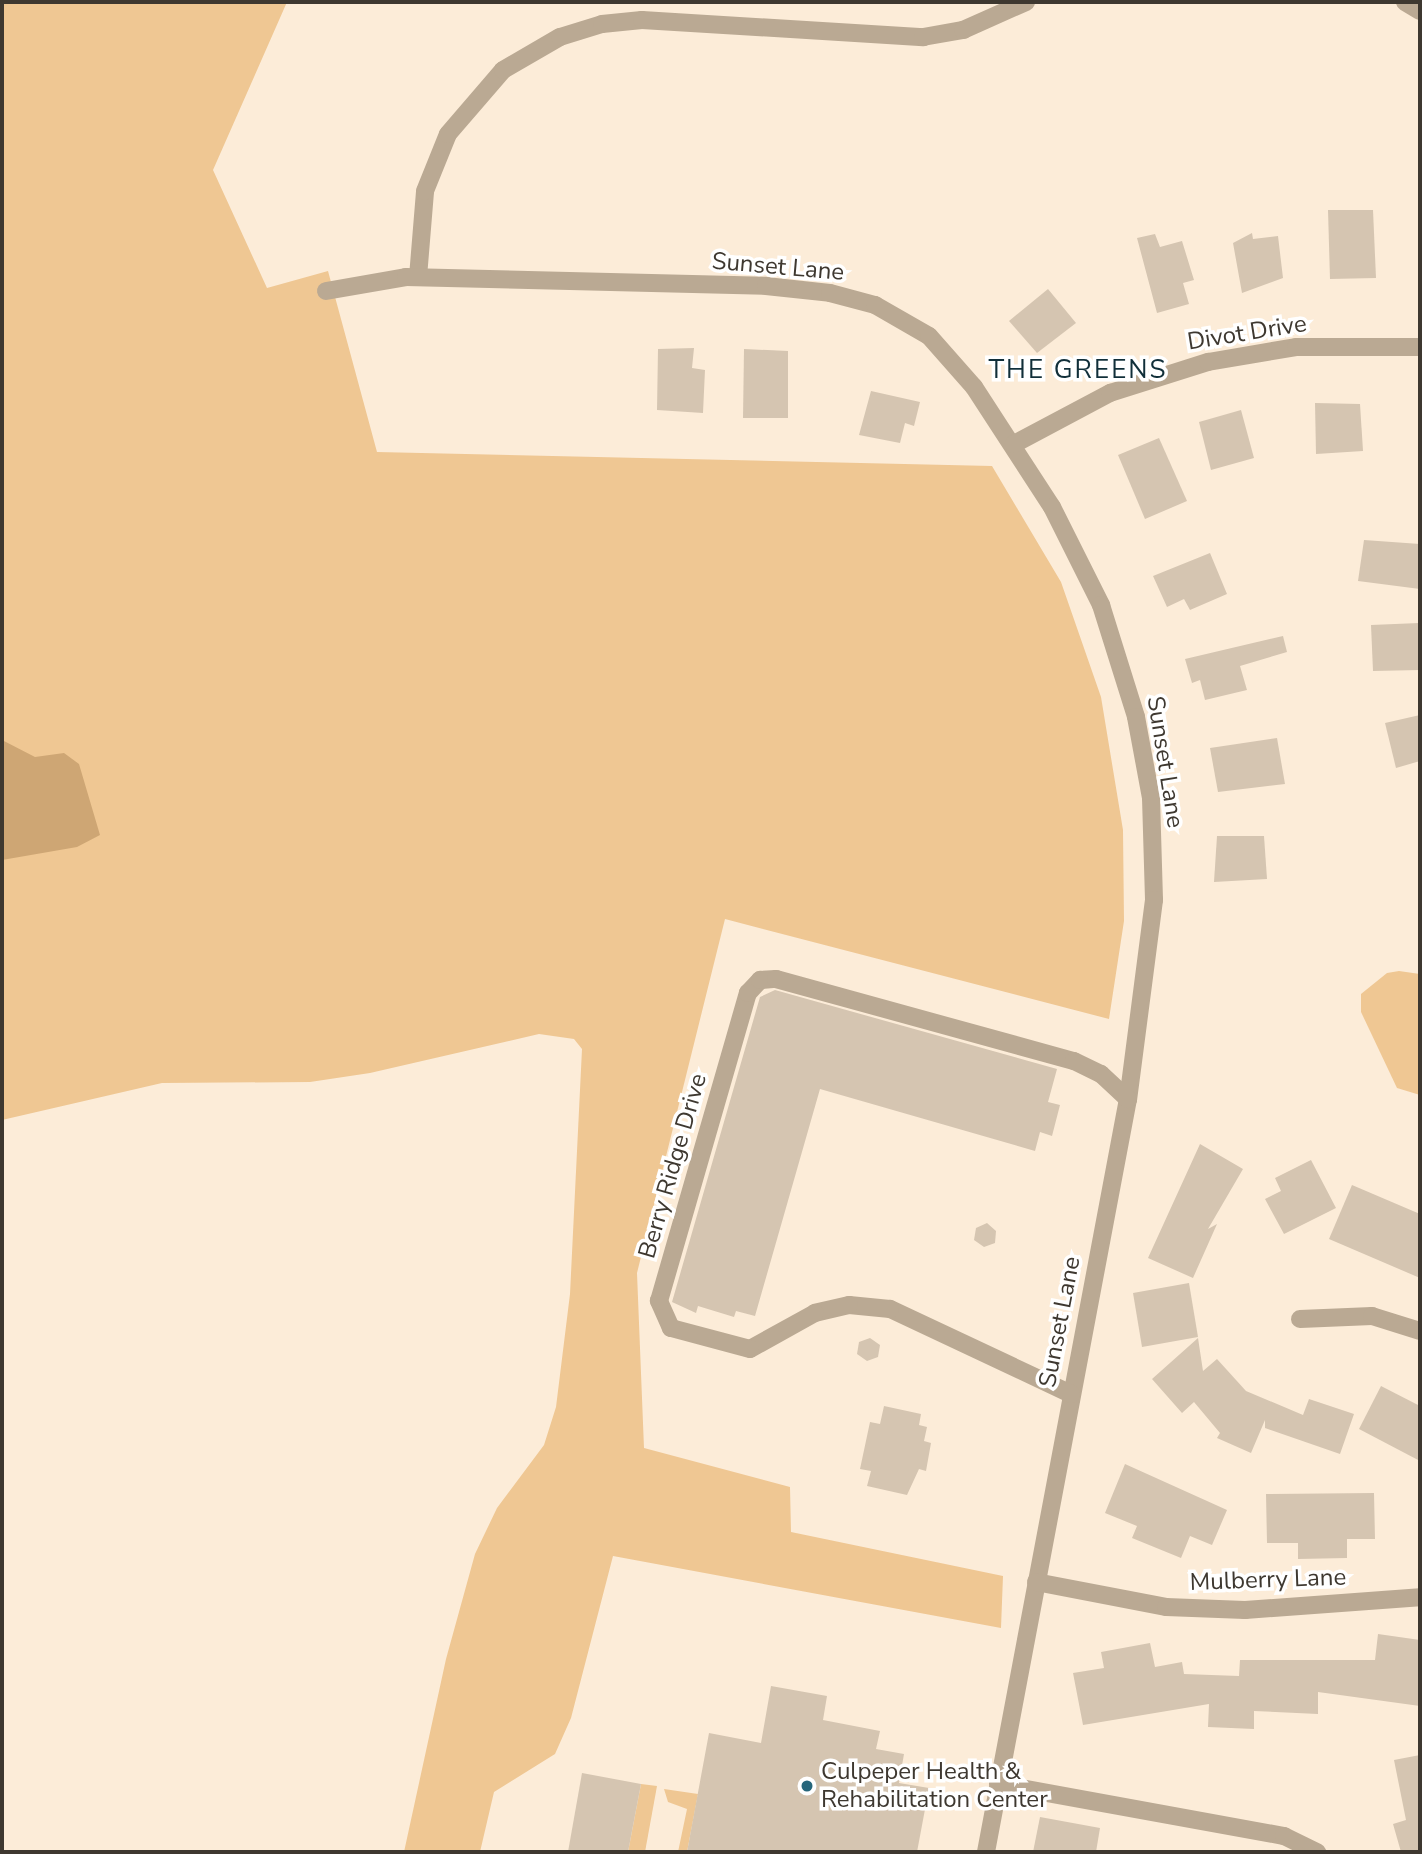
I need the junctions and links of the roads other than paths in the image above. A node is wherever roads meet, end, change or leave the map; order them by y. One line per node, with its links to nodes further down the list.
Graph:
1 (1026, 2): 4 (street)
2 (1405, 2): 3 (street)
3 (1420, 11)
4 (418, 277): 5 (street, Sunset Lane); 7 (street, Sunset Lane)
5 (326, 291)
6 (1420, 347): 7 (street, Divot Drive)
7 (1014, 444): 8 (street, Sunset Lane)
8 (1128, 1099): 11 (street, Sunset Lane); 11 (street, Berry Ridge Drive)
9 (1300, 1319): 10 (street)
10 (1420, 1331)
11 (1072, 1394): 12 (street, Sunset Lane)
12 (1036, 1582): 13 (street, Mulberry Lane); 14 (street, Sunset Lane)
13 (1420, 1597)
14 (999, 1784): 15 (street, Sunset Lane); 16 (street)
15 (986, 1852)
16 (1317, 1852)

